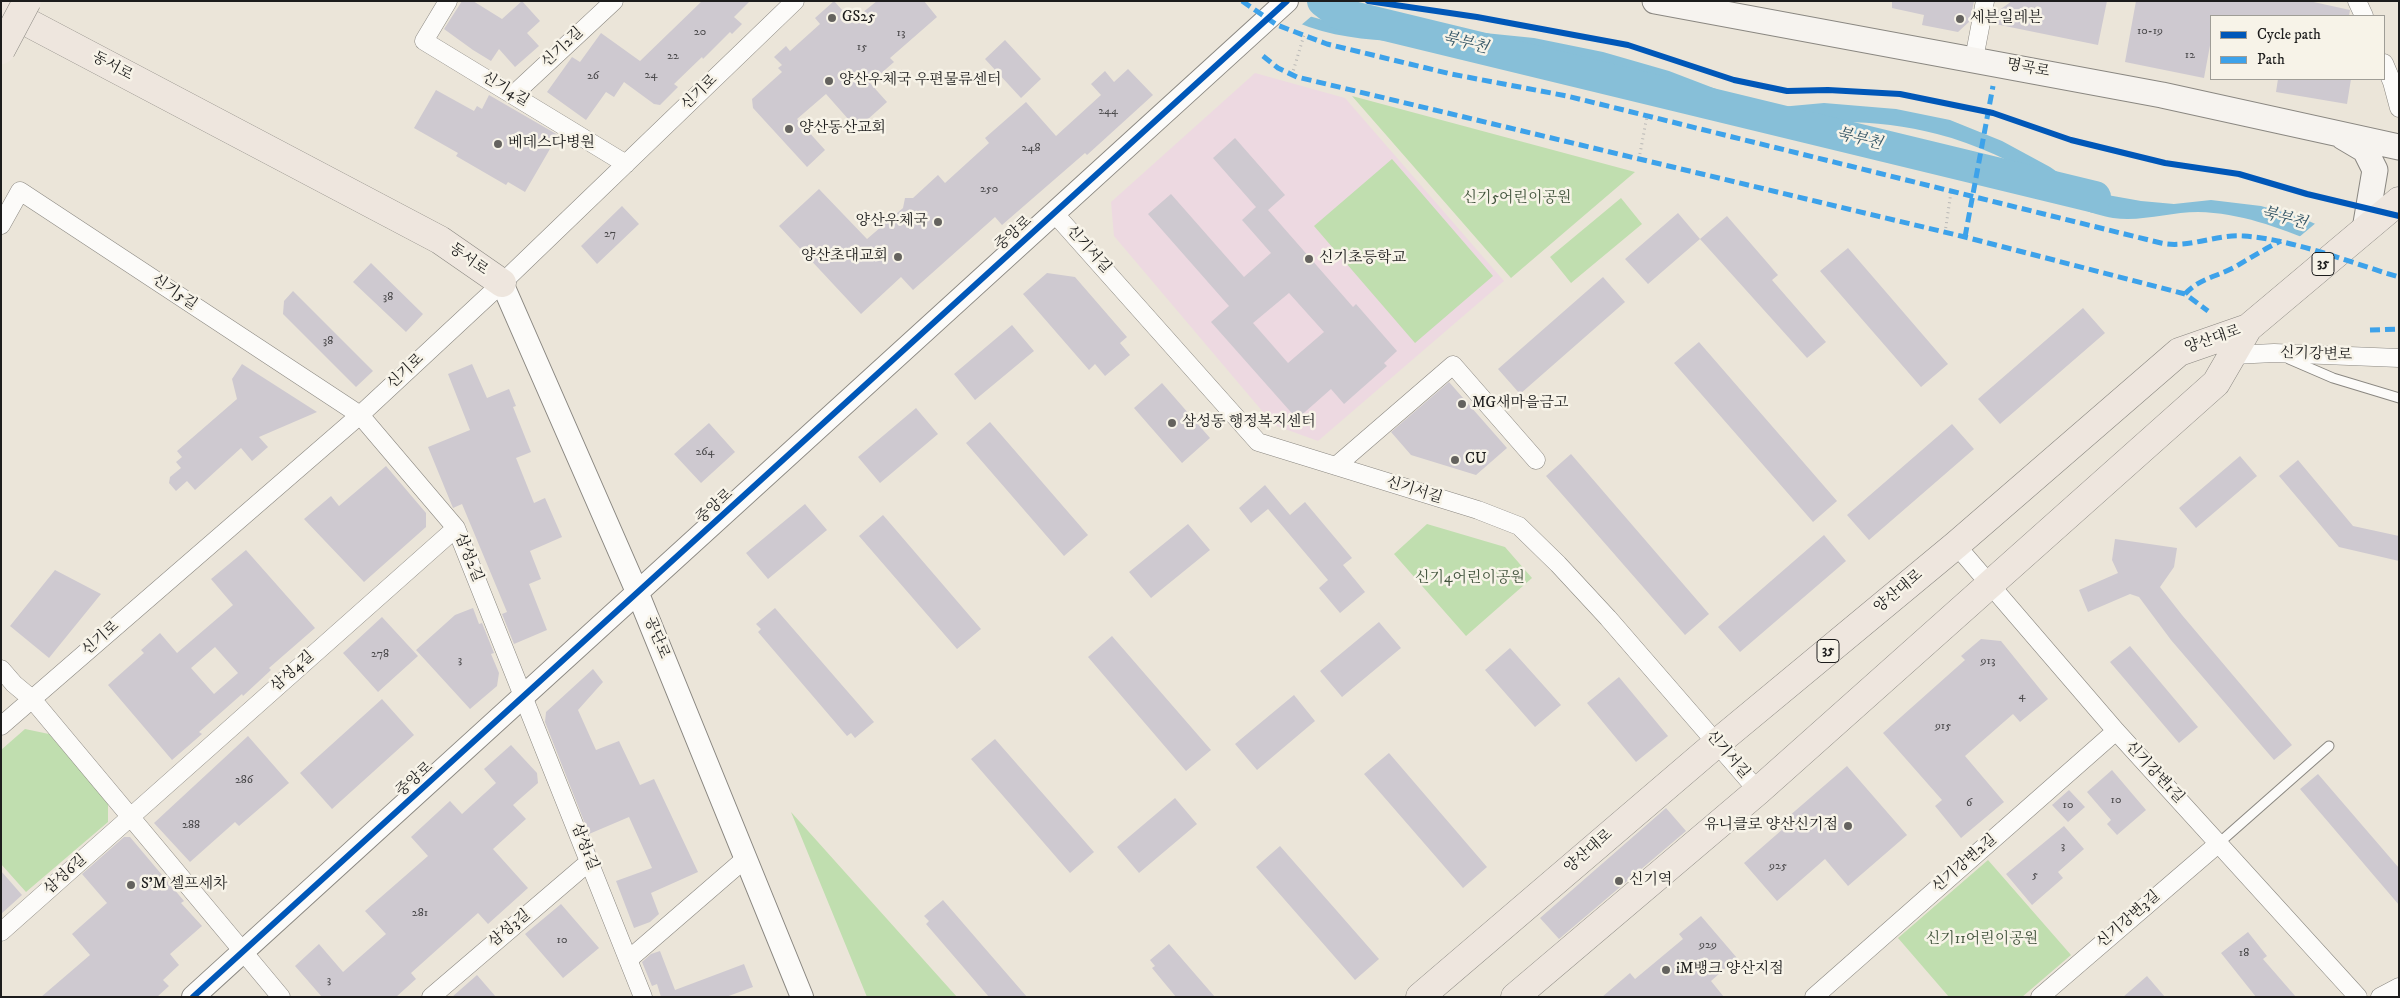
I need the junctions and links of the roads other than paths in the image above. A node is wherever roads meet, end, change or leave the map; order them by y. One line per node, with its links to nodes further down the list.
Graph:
1 (2, 1): 24 (main road, 동서로)
2 (27, 1): 12 (main road, bridge)
3 (31, 1): 24 (main road, 동서로)
4 (448, 1): 15 (street, 신기4길)
5 (614, 1): 15 (street, 신기2길)
6 (795, 1): 19 (street, 신기로)
7 (1287, 1): 21 (street, 중앙로)
8 (1654, 1): 13 (main road, 명곡로)
9 (1984, 1): 13 (street)
10 (2357, 1): 11 (street)
11 (2364, 15)
12 (1, 50)
13 (1974, 59): 17 (main road, 명곡로)
14 (2385, 65): 16 (street)
15 (513, 95): 19 (street, 신기4길)
16 (2399, 108)
17 (2335, 132): 18 (main road, 명곡로); 23 (main road)
18 (2399, 147)
19 (626, 164): 24 (street, 신기로)
20 (2399, 201): 23 (main road, 35)
21 (1055, 214): 32 (street, 신기서길); 36 (street, 중앙로)
22 (1, 225): 30 (street, 신기5길)
23 (2365, 229): 25 (main road, 35)
24 (502, 283): 30 (street, 신기로); 36 (street, 공단로)
25 (2248, 328): 27 (main road, 양산대로 / 35); 34 (main road, 양산대로 / 35)
26 (2277, 354): 27 (street, 신기강변로); 28 (street, 신기강변로); 29 (lane)
27 (2233, 355): 35 (main road, 양산대로 / 35)
28 (2399, 358)
29 (2399, 398)
30 (360, 415): 33 (street, 삼성2길); 39 (street, 신기로)
31 (1536, 460): 32 (street)
32 (1336, 466): 42 (street, 신기서길)
33 (456, 528): 38 (street, 삼성2길); 45 (street, 삼성4길)
34 (1956, 544): 35 (street, 신기강변1길); 42 (main road, 양산대로 / 35)
35 (1990, 584): 41 (street, 신기강변1길); 44 (main road, 양산대로 / 35)
36 (638, 594): 38 (street, 중앙로); 47 (street, 공단로)
37 (1, 668): 39 (street)
38 (524, 697): 48 (street, 삼성1길); 50 (street, 중앙로)
39 (32, 700): 40 (street, 신기로); 45 (street)
40 (1, 726)
41 (2116, 731): 46 (street, 신기강변1길); 60 (street, 신기강변2길)
42 (1716, 743): 44 (street, 신기서길); 58 (main road, 양산대로 / 35)
43 (2329, 746): 46 (lane)
44 (1758, 791): 59 (main road, 양산대로 / 35)
45 (131, 817): 49 (street, 삼성6길); 50 (street)
46 (2218, 843): 61 (street, 신기강변3길); 62 (street, 신기강변1길)
47 (746, 858): 51 (street); 57 (street, 공단로)
48 (590, 861): 51 (street, 삼성1길); 55 (street, 삼성3길)
49 (1, 932)
50 (243, 952): 53 (street, 중앙로); 54 (street)
51 (628, 960): 56 (street, 삼성1길)
52 (2399, 987): 63 (street)
53 (194, 997)
54 (281, 997)
55 (431, 997)
56 (643, 997)
57 (802, 997)
58 (1420, 997)
59 (1515, 997)
60 (1814, 997)
61 (2040, 997)
62 (2358, 997)
63 (2380, 997)

